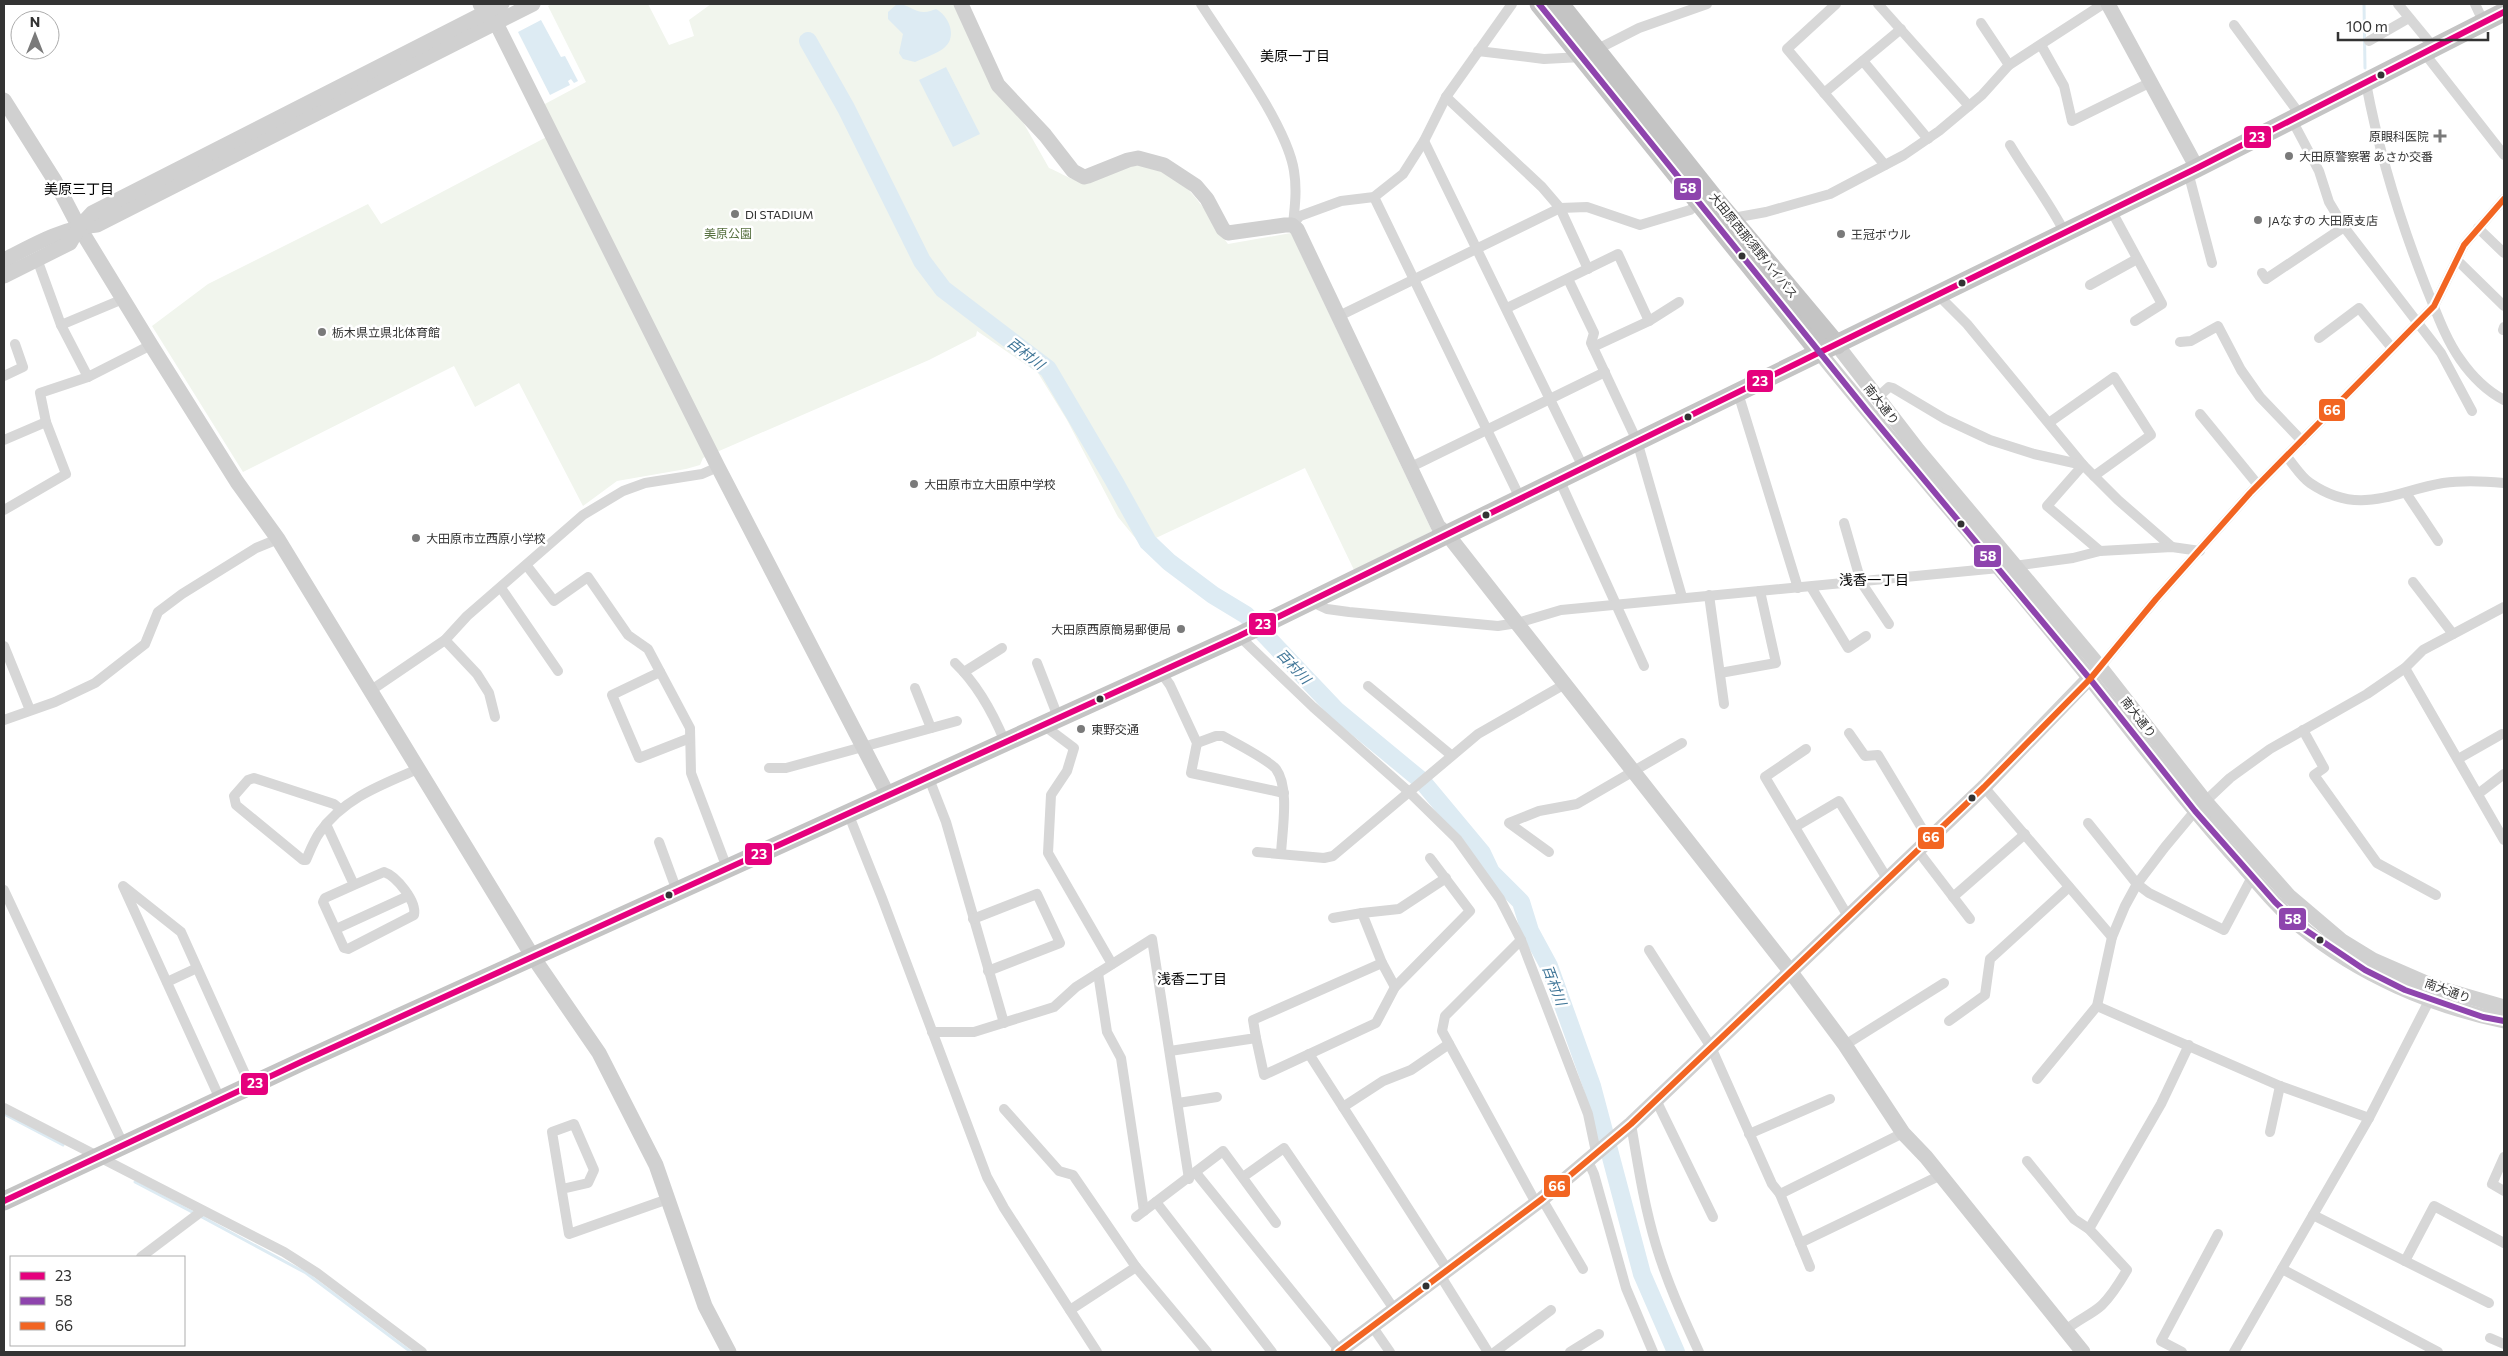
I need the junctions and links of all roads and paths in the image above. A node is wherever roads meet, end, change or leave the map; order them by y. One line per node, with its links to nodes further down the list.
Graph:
1 (502, 4): 16 (street)
2 (533, 4): 16 (street)
3 (962, 4): 48 (street)
4 (1201, 4): 48 (street)
5 (1512, 4): 24 (street)
6 (1539, 4): 26 (highway, 大田原西那須野バイパス)
7 (1560, 4): 26 (highway, 大田原西那須野バイパス)
8 (1707, 4): 26 (street)
9 (1836, 4): 31 (street)
10 (1878, 4): 21 (street)
11 (2103, 4): 23 (street)
12 (2108, 4): 29 (street)
13 (2398, 4): 17 (street)
14 (2475, 4): 19 (street)
15 (2504, 12): 19 (highway)
16 (487, 13): 49 (street); 102 (street)
17 (2410, 18): 22 (street); 25 (street)
18 (1981, 22): 28 (street)
19 (2484, 22): 25 (highway)
20 (2234, 25): 35 (street)
21 (1901, 29): 27 (street); 34 (street)
22 (2369, 41)
23 (2041, 45): 28 (street); 29 (street)
24 (1478, 51): 26 (street); 32 (street)
25 (2430, 51): 30 (highway); 39 (street)
26 (1589, 53): 44 (highway, 大田原西那須野バイパス); 47 (highway, 大田原西那須野バイパス)
27 (1863, 61): 31 (street); 36 (street)
28 (2009, 65): 34 (street)
29 (2151, 82): 41 (street)
30 (2366, 83): 35 (highway); 69 (street)
31 (1824, 93): 40 (street)
32 (1446, 97): 37 (street); 45 (street)
33 (4, 101): 49 (street)
34 (1969, 106): 36 (street)
35 (2296, 118): 41 (highway); 50 (street)
36 (1928, 139): 40 (street)
37 (1424, 141): 42 (street); 53 (street)
38 (2010, 145): 52 (street)
39 (2504, 155)
40 (1886, 165): 47 (street)
41 (2192, 170): 46 (highway); 59 (street)
42 (1374, 197): 48 (street); 63 (street)
43 (2504, 199): 51 (street)
44 (1699, 203): 45 (street); 84 (highway, 大田原西那須野バイパス)
45 (1560, 208): 53 (street); 60 (street)
46 (2111, 210): 52 (highway); 56 (street)
47 (1733, 218): 81 (highway, 大田原西那須野バイパス)
48 (1292, 225): 72 (street)
49 (78, 227): 55 (street); 57 (street); 67 (street)
50 (2344, 227): 61 (street); 75 (street)
51 (2478, 228): 54 (street); 58 (street)
52 (2065, 233): 66 (highway)
53 (1477, 248): 63 (street); 71 (street)
54 (2504, 253)
55 (37, 259): 62 (street); 76 (street)
56 (2138, 259): 65 (street); 74 (street)
57 (4, 260)
58 (2457, 260): 69 (street); 70 (street)
59 (2212, 262)
60 (1588, 269): 64 (street); 73 (street)
61 (2262, 273)
62 (4, 276)
63 (1414, 278): 72 (street); 96 (street)
64 (1568, 279): 71 (street); 82 (street)
65 (2090, 285)
66 (1938, 295): 81 (highway); 95 (street)
67 (123, 299): 76 (street); 80 (street)
68 (1679, 302): 73 (street)
69 (2434, 306): 75 (street); 91 (street)
70 (2504, 306)
71 (1507, 308): 90 (street)
72 (1339, 316): 103 (street)
73 (1649, 321): 82 (street)
74 (2135, 321)
75 (2418, 321): 83 (street); 92 (street)
76 (61, 325): 87 (street)
77 (2319, 338): 83 (street)
78 (2180, 342): 99 (street)
79 (15, 344): 86 (street)
80 (151, 345): 87 (street); 114 (street)
81 (1837, 345): 84 (highway); 89 (street, 南大通り)
82 (1593, 347): 85 (street)
83 (2392, 348): 99 (street)
84 (1820, 353): 88 (highway); 121 (street, 南大通り)
85 (1605, 372): 90 (street); 98 (street)
86 (4, 376)
87 (88, 377): 94 (street)
88 (1738, 393): 98 (highway); 126 (street)
89 (1877, 398): 101 (street); 119 (street, 南大通り)
90 (1550, 399): 96 (street); 104 (street)
91 (2504, 400)
92 (2472, 411)
93 (2200, 414): 108 (street)
94 (46, 422): 97 (street); 111 (street)
95 (2050, 422): 101 (street); 105 (street)
96 (1486, 430): 103 (street); 110 (street)
97 (4, 440)
98 (1637, 441): 104 (highway); 129 (street)
99 (2302, 441): 100 (street)
100 (2287, 457): 108 (street); 109 (street)
101 (2083, 465): 105 (street); 117 (street)
102 (718, 467): 120 (street); 169 (street)
103 (1411, 467): 113 (street)
104 (1583, 467): 106 (highway)
105 (2094, 476): 116 (street)
106 (1559, 479): 110 (highway); 131 (street)
107 (2504, 484): 109 (street)
108 (2258, 485): 118 (street)
109 (2406, 493): 115 (street)
110 (1520, 498): 113 (highway)
111 (4, 510)
112 (1844, 523): 122 (street)
113 (1447, 534): 130 (highway); 133 (street)
114 (278, 539): 154 (street); 156 (street)
115 (2438, 541)
116 (2172, 547): 117 (street); 118 (street)
117 (2100, 551): 119 (street)
118 (2200, 551): 150 (street)
119 (2014, 565): 121 (street); 150 (street, 南大通り)
120 (527, 566): 125 (street); 147 (street)
121 (1999, 568): 122 (street); 150 (street, 南大通り)
122 (1861, 582): 124 (street); 134 (street)
123 (2414, 582): 136 (street)
124 (1811, 586): 126 (street); 137 (street)
125 (501, 588): 138 (street); 145 (street)
126 (1798, 588): 127 (street)
127 (1760, 591): 128 (street); 149 (street)
128 (1709, 595): 129 (street); 149 (street)
129 (1682, 597): 131 (street)
130 (1310, 601): 133 (street); 135 (highway)
131 (1615, 604): 133 (street); 143 (street)
132 (2504, 607): 136 (street)
133 (1517, 623): 151 (street)
134 (1889, 624)
135 (1243, 634): 146 (highway); 179 (street)
136 (2453, 634): 144 (street)
137 (1866, 636)
138 (445, 640): 154 (street); 157 (street)
139 (4, 646): 156 (street)
140 (1002, 648): 148 (street)
141 (955, 663): 148 (street)
142 (1037, 663): 160 (street)
143 (1644, 666)
144 (2405, 668): 162 (street); 172 (street)
145 (558, 671)
146 (1160, 671): 160 (highway); 167 (street)
147 (660, 672): 165 (street); 165 (street)
148 (964, 672): 166 (street)
149 (1720, 673): 155 (street)
150 (2095, 673): 178 (street); 183 (street, 南大通り)
151 (1565, 684): 171 (street); 175 (street)
152 (1368, 686): 171 (street)
153 (915, 688): 161 (street)
154 (370, 691): 174 (street)
155 (1724, 704)
156 (30, 710): 158 (street)
157 (495, 717)
158 (4, 720)
159 (957, 721): 161 (street)
160 (1050, 721): 166 (highway); 221 (street)
161 (931, 728): 169 (street)
162 (2303, 730): 183 (street); 207 (street)
163 (1849, 732): 190 (street)
164 (2502, 734): 172 (street)
165 (690, 738): 198 (street)
166 (1005, 742): 177 (highway)
167 (1197, 743): 180 (street); 180 (street)
168 (1682, 743): 175 (street)
169 (864, 747): 173 (street); 182 (street)
170 (1806, 749): 188 (street)
171 (1452, 755): 179 (street)
172 (2458, 759): 181 (street)
173 (770, 768)
174 (418, 769): 184 (street); 219 (street)
175 (1634, 770): 195 (street); 224 (street)
176 (2504, 774): 181 (street)
177 (928, 776): 182 (highway); 214 (street)
178 (1984, 787): 189 (street); 190 (street)
179 (1409, 791): 196 (street); 217 (street)
180 (1284, 793): 196 (street)
181 (2478, 794): 191 (street)
182 (888, 795): 185 (highway)
183 (2200, 806): 199 (street, 南大通り); 202 (street); 229 (street, 南大通り)
184 (340, 809): 187 (street); 187 (street)
185 (848, 813): 198 (highway); 235 (street)
186 (2088, 823): 202 (street)
187 (326, 824): 203 (street)
188 (1795, 827): 201 (street); 212 (street)
189 (2025, 834): 204 (street); 209 (street)
190 (1929, 840): 193 (street)
191 (2504, 840)
192 (659, 842): 206 (street)
193 (1918, 851): 201 (street); 209 (street)
194 (1257, 852): 196 (street)
195 (1549, 852)
196 (1281, 854)
197 (1430, 858): 200 (street)
198 (727, 868): 206 (highway)
199 (2252, 877): 202 (street); 229 (street, 南大通り)
200 (1446, 878): 210 (street); 228 (street)
201 (1888, 880): 212 (street)
202 (2137, 884): 216 (street)
203 (354, 885): 208 (street); 215 (street)
204 (2069, 887): 216 (street); 232 (street)
205 (4, 890): 259 (street)
206 (677, 891): 219 (highway)
207 (2436, 895)
208 (408, 896): 215 (street); 215 (street)
209 (1954, 897): 213 (street)
210 (1362, 914): 211 (street); 220 (street)
211 (1334, 918)
212 (1849, 918): 224 (street)
213 (1970, 919)
214 (973, 920): 223 (street); 223 (street)
215 (336, 929)
216 (2112, 937): 230 (street)
217 (1521, 940): 237 (street); 260 (street)
218 (1649, 950): 240 (street)
219 (533, 956): 244 (highway); 270 (street)
220 (1382, 963): 228 (street); 236 (street)
221 (1112, 964): 225 (street); 241 (street)
222 (197, 968): 226 (street); 226 (street); 244 (street)
223 (988, 971): 234 (street)
224 (1790, 971): 238 (street); 240 (street)
225 (1098, 973): 234 (street); 273 (street)
226 (167, 982): 247 (street)
227 (1944, 983): 238 (street)
228 (1395, 987): 242 (street)
229 (2432, 993): 231 (street, 南大通り); 233 (street, 南大通り); 254 (street)
230 (2097, 1006): 239 (street); 243 (street)
231 (2504, 1007)
232 (1949, 1021)
233 (2504, 1021)
234 (1004, 1023): 235 (street)
235 (932, 1032): 291 (street)
236 (1256, 1038): 241 (street); 242 (street)
237 (1449, 1044): 251 (street); 272 (street)
238 (1845, 1045): 257 (street)
239 (2188, 1045): 245 (street); 278 (street)
240 (1711, 1047): 249 (street); 258 (street)
241 (1170, 1051): 250 (street)
242 (1309, 1054): 251 (street)
243 (2037, 1079)
244 (250, 1085): 247 (highway)
245 (2280, 1086): 254 (street); 256 (street)
246 (1217, 1097): 250 (street)
247 (220, 1099): 259 (highway)
248 (1830, 1099): 258 (street)
249 (1656, 1100): 255 (street); 276 (street)
250 (1178, 1103): 265 (street)
251 (1343, 1107): 288 (street)
252 (4, 1108): 261 (street)
253 (1004, 1109): 284 (street)
254 (2368, 1118): 275 (street)
255 (1626, 1128): 260 (street); 309 (street)
256 (2270, 1132)
257 (1903, 1133): 264 (street); 269 (street)
258 (1749, 1134): 269 (street)
259 (123, 1144): 261 (highway)
260 (1595, 1153): 272 (street); 308 (street)
261 (98, 1157): 271 (highway); 274 (street)
262 (2504, 1157): 268 (street)
263 (2027, 1161): 278 (street)
264 (1941, 1175): 280 (street); 294 (street)
265 (1193, 1176): 266 (street); 273 (street); 298 (street)
266 (1242, 1177): 277 (street); 290 (street)
267 (562, 1189): 267 (street); 270 (street)
268 (2504, 1191)
269 (1780, 1194): 280 (street)
270 (668, 1198): 300 (street)
271 (4, 1201)
272 (1539, 1201): 286 (street); 288 (street)
273 (1156, 1202): 303 (street)
274 (202, 1211): 282 (street); 299 (street)
275 (2313, 1215): 283 (street); 287 (street)
276 (1713, 1217)
277 (1276, 1222)
278 (2089, 1228): 294 (street)
279 (2218, 1234): 311 (street)
280 (1800, 1243): 285 (street)
281 (2504, 1243): 283 (street)
282 (142, 1256)
283 (2405, 1261): 289 (street)
284 (1136, 1267): 291 (street); 302 (street)
285 (1810, 1267)
286 (1583, 1269)
287 (2282, 1269): 312 (street); 313 (street)
288 (1443, 1272): 290 (street); 305 (street)
289 (2489, 1303)
290 (1394, 1309): 293 (street)
291 (1070, 1310): 301 (street)
292 (1551, 1310): 306 (street)
293 (1372, 1326): 298 (street); 304 (street)
294 (2066, 1330): 310 (street)
295 (1599, 1334): 307 (street)
296 (2490, 1338): 297 (street)
297 (2504, 1342)
298 (1339, 1351)
299 (422, 1352)
300 (729, 1352)
301 (1097, 1352)
302 (1207, 1352)
303 (1272, 1352)
304 (1390, 1352)
305 (1488, 1352)
306 (1495, 1352)
307 (1570, 1352)
308 (1653, 1352)
309 (1698, 1352)
310 (2083, 1352)
311 (2182, 1352)
312 (2234, 1352)
313 (2438, 1352)

